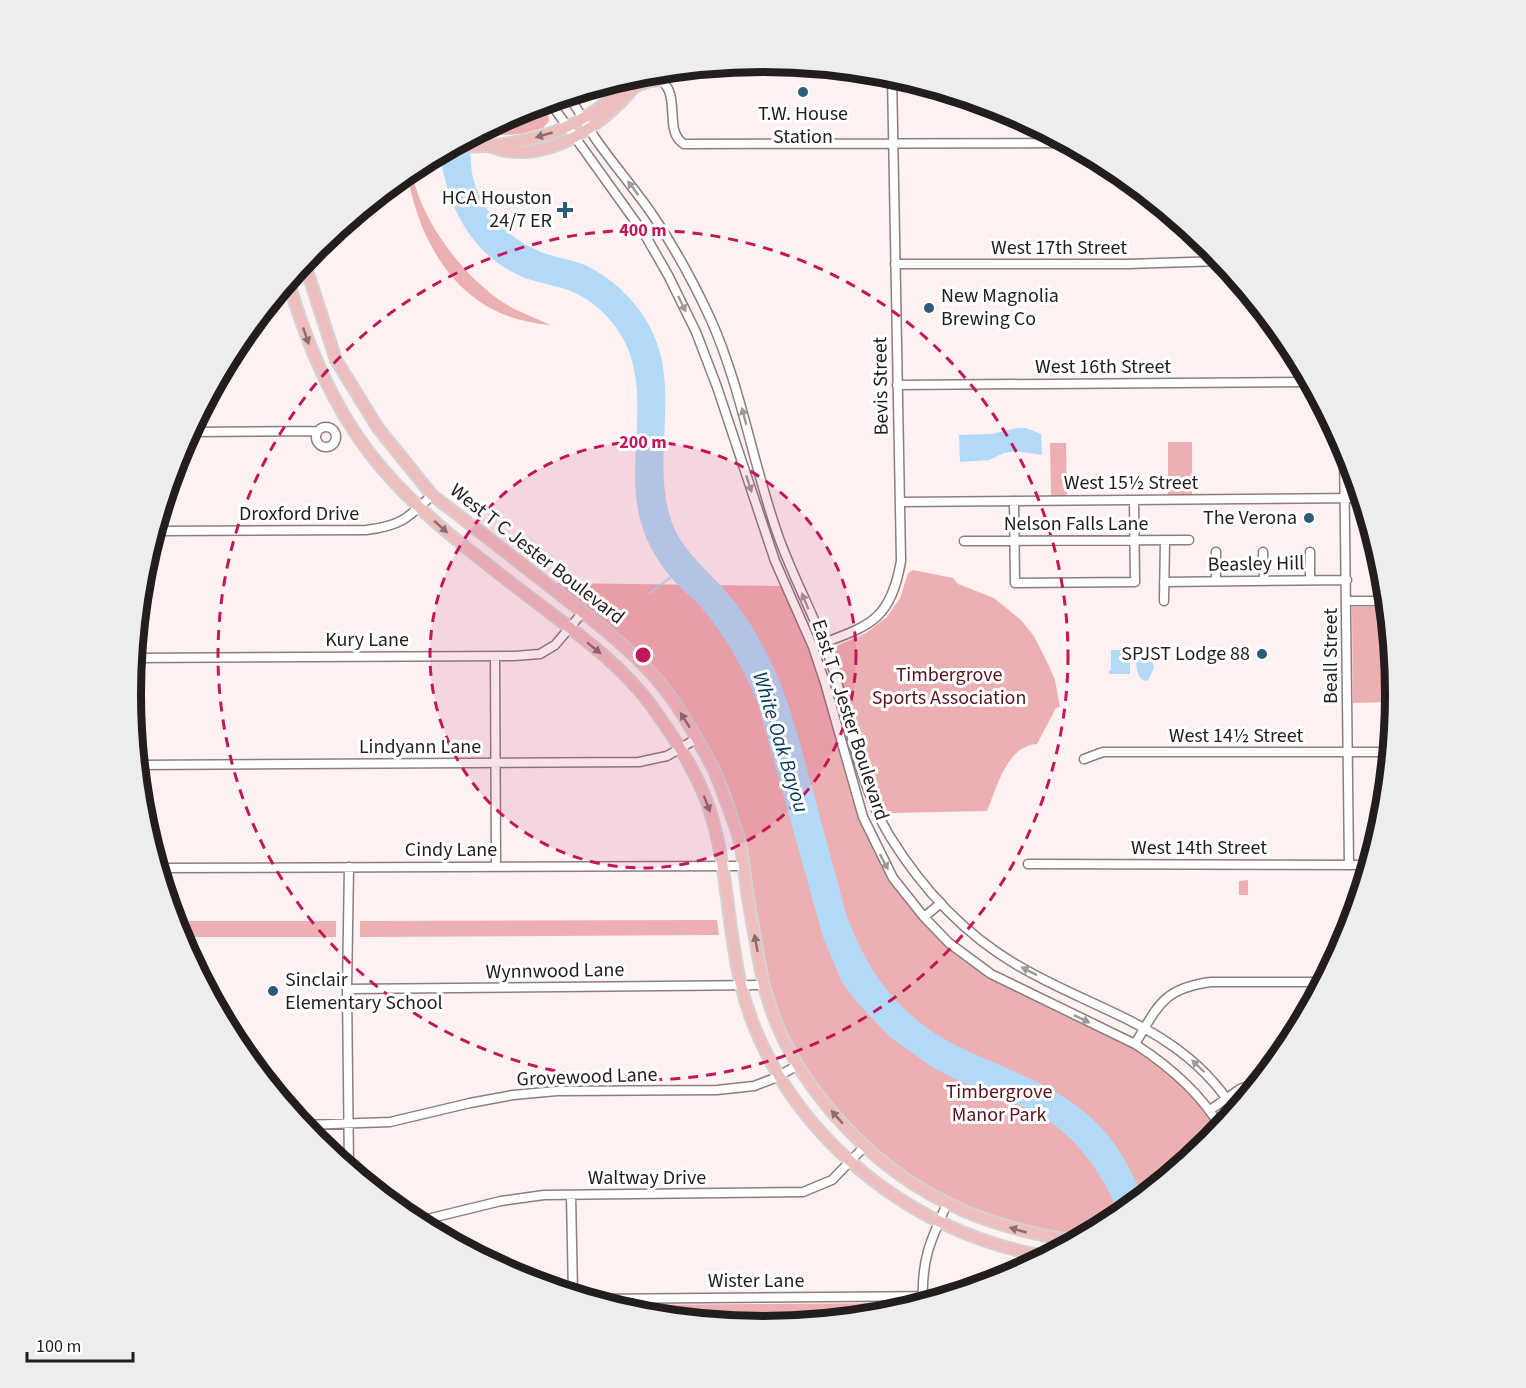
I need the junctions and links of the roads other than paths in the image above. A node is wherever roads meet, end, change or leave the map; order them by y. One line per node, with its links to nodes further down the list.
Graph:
1 (661, 81): 13 (street)
2 (641, 84): 5 (main road)
3 (892, 86): 13 (street, Bevis Street)
4 (624, 88): 8 (main road)
5 (634, 88): 10 (main road)
6 (572, 102): 8 (street, East T C Jester Boulevard)
7 (554, 108): 9 (street, East T C Jester Boulevard)
8 (583, 118): 9 (main road); 10 (street, East T C Jester Boulevard)
9 (567, 127): 11 (street, East T C Jester Boulevard); 15 (main road, one-way to 15)
10 (590, 129): 11 (main road); 19 (street, East T C Jester Boulevard, one-way to 10)
11 (574, 138): 15 (main road); 20 (street, East T C Jester Boulevard)
12 (1051, 143): 13 (street)
13 (893, 144): 17 (street, Bevis Street)
14 (467, 147): 15 (main road)
15 (488, 147)
16 (1210, 261): 17 (street, West 17th Street)
17 (895, 264): 24 (street, Bevis Street)
18 (307, 271): 26 (main road, West T C Jester Boulevard)
19 (688, 272): 20 (street); 22 (street, East T C Jester Boulevard)
20 (668, 275): 25 (street, East T C Jester Boulevard, one-way to 25)
21 (291, 289): 27 (main road, West T C Jester Boulevard, one-way to 27)
22 (734, 381): 25 (street); 38 (street, East T C Jester Boulevard, one-way to 22)
23 (1301, 382): 24 (street, West 16th Street)
24 (897, 385): 36 (street, Bevis Street)
25 (717, 387): 39 (street, East T C Jester Boulevard, one-way to 39)
26 (353, 390): 27 (main road); 31 (main road, West T C Jester Boulevard)
27 (336, 397): 37 (main road, West T C Jester Boulevard)
28 (318, 431): 29 (street)
29 (199, 432)
30 (1345, 475): 32 (street, Beall Street)
31 (432, 495): 37 (street, Droxford Drive); 57 (main road, West T C Jester Boulevard)
32 (1346, 498): 33 (street, West 15½ Street); 34 (street, West 15½ Street); 50 (street, Beall Street)
33 (1353, 498)
34 (1134, 500): 35 (street, West 15½ Street); 41 (street)
35 (1014, 501): 36 (street, West 15½ Street); 45 (street)
36 (900, 502): 59 (street, Bevis Street)
37 (419, 507): 40 (street, Droxford Drive); 58 (main road, West T C Jester Boulevard, one-way to 58)
38 (771, 513): 39 (street); 59 (street, East T C Jester Boulevard, one-way to 38)
39 (759, 516): 60 (street, East T C Jester Boulevard)
40 (163, 531)
41 (1135, 540): 42 (street, Nelson Falls Lane); 45 (street, Nelson Falls Lane); 45 (street)
42 (1165, 540): 43 (street, Nelson Falls Lane); 53 (street)
43 (1189, 540)
44 (964, 541): 45 (street, Nelson Falls Lane)
45 (1015, 541)
46 (1216, 552): 51 (street)
47 (1263, 552): 52 (street)
48 (1310, 552): 49 (street)
49 (1310, 580): 50 (street, Beasley Hill); 52 (street, Beasley Hill)
50 (1347, 580): 55 (street, Beall Street)
51 (1216, 581): 52 (street, Beasley Hill); 53 (street, Beasley Hill)
52 (1263, 581)
53 (1164, 582): 54 (street)
54 (1164, 601)
55 (1347, 601): 56 (street); 65 (street, Beall Street)
56 (1378, 601)
57 (583, 612): 58 (street, Kury Lane); 63 (main road, West T C Jester Boulevard, one-way to 57)
58 (570, 628): 61 (street, Kury Lane); 64 (main road, West T C Jester Boulevard, one-way to 64)
59 (824, 643): 60 (street, Bevis Street); 78 (street, East T C Jester Boulevard)
60 (813, 647): 79 (street, East T C Jester Boulevard, one-way to 79)
61 (495, 657): 62 (street, Kury Lane); 68 (street)
62 (142, 658)
63 (696, 739): 64 (street, Lindyann Lane); 75 (main road, West T C Jester Boulevard)
64 (681, 749): 68 (street, Lindyann Lane); 74 (main road, West T C Jester Boulevard, one-way to 74)
65 (1348, 752): 66 (street, West 14½ Street); 67 (street, West 14½ Street); 71 (street, Beall Street)
66 (1382, 752)
67 (1084, 759)
68 (496, 763): 69 (street, Lindyann Lane); 73 (street)
69 (145, 765)
70 (1028, 864): 71 (street, West 14th Street)
71 (1349, 865): 72 (street, West 14th Street)
72 (1361, 865)
73 (496, 866): 74 (street, Cindy Lane); 76 (street, Cindy Lane)
74 (722, 866): 75 (street, Cindy Lane); 82 (main road, West T C Jester Boulevard)
75 (743, 866): 81 (main road, West T C Jester Boulevard, one-way to 75)
76 (349, 867): 77 (street, Cindy Lane); 83 (street)
77 (166, 868)
78 (941, 903): 79 (street); 84 (street, East T C Jester Boulevard, one-way to 78)
79 (924, 917): 85 (street, East T C Jester Boulevard, one-way to 85)
80 (1314, 982): 84 (street)
81 (764, 985): 82 (street, Wynnwood Lane); 86 (main road, West T C Jester Boulevard)
82 (741, 986): 83 (street, Wynnwood Lane); 87 (main road, West T C Jester Boulevard)
83 (347, 989): 94 (street)
84 (1145, 1027): 85 (street); 89 (street, East T C Jester Boulevard, one-way to 84)
85 (1135, 1044): 91 (street, East T C Jester Boulevard)
86 (798, 1065): 87 (street, Grovewood Lane); 95 (main road, West T C Jester Boulevard, one-way to 86)
87 (780, 1076): 94 (street, Grovewood Lane); 97 (main road, West T C Jester Boulevard)
88 (1245, 1087): 89 (street)
89 (1226, 1098): 90 (street, East T C Jester Boulevard); 91 (street)
90 (1231, 1105)
91 (1210, 1110): 92 (street, East T C Jester Boulevard)
92 (1216, 1120)
93 (315, 1125): 94 (street, Grovewood Lane)
94 (348, 1125): 96 (street)
95 (866, 1146): 97 (street, Waltway Drive); 99 (main road, West T C Jester Boulevard)
96 (349, 1158)
97 (851, 1162): 98 (street, Waltway Drive); 101 (main road, West T C Jester Boulevard)
98 (571, 1195): 100 (street, Waltway Drive); 104 (street)
99 (947, 1204): 101 (street); 102 (main road, West T C Jester Boulevard, one-way to 99)
100 (429, 1219)
101 (939, 1223): 103 (main road, West T C Jester Boulevard); 105 (street)
102 (1062, 1239)
103 (1033, 1254)
104 (573, 1286)
105 (922, 1295)
106 (620, 1299): 107 (street, Wister Lane)
107 (902, 1300)

